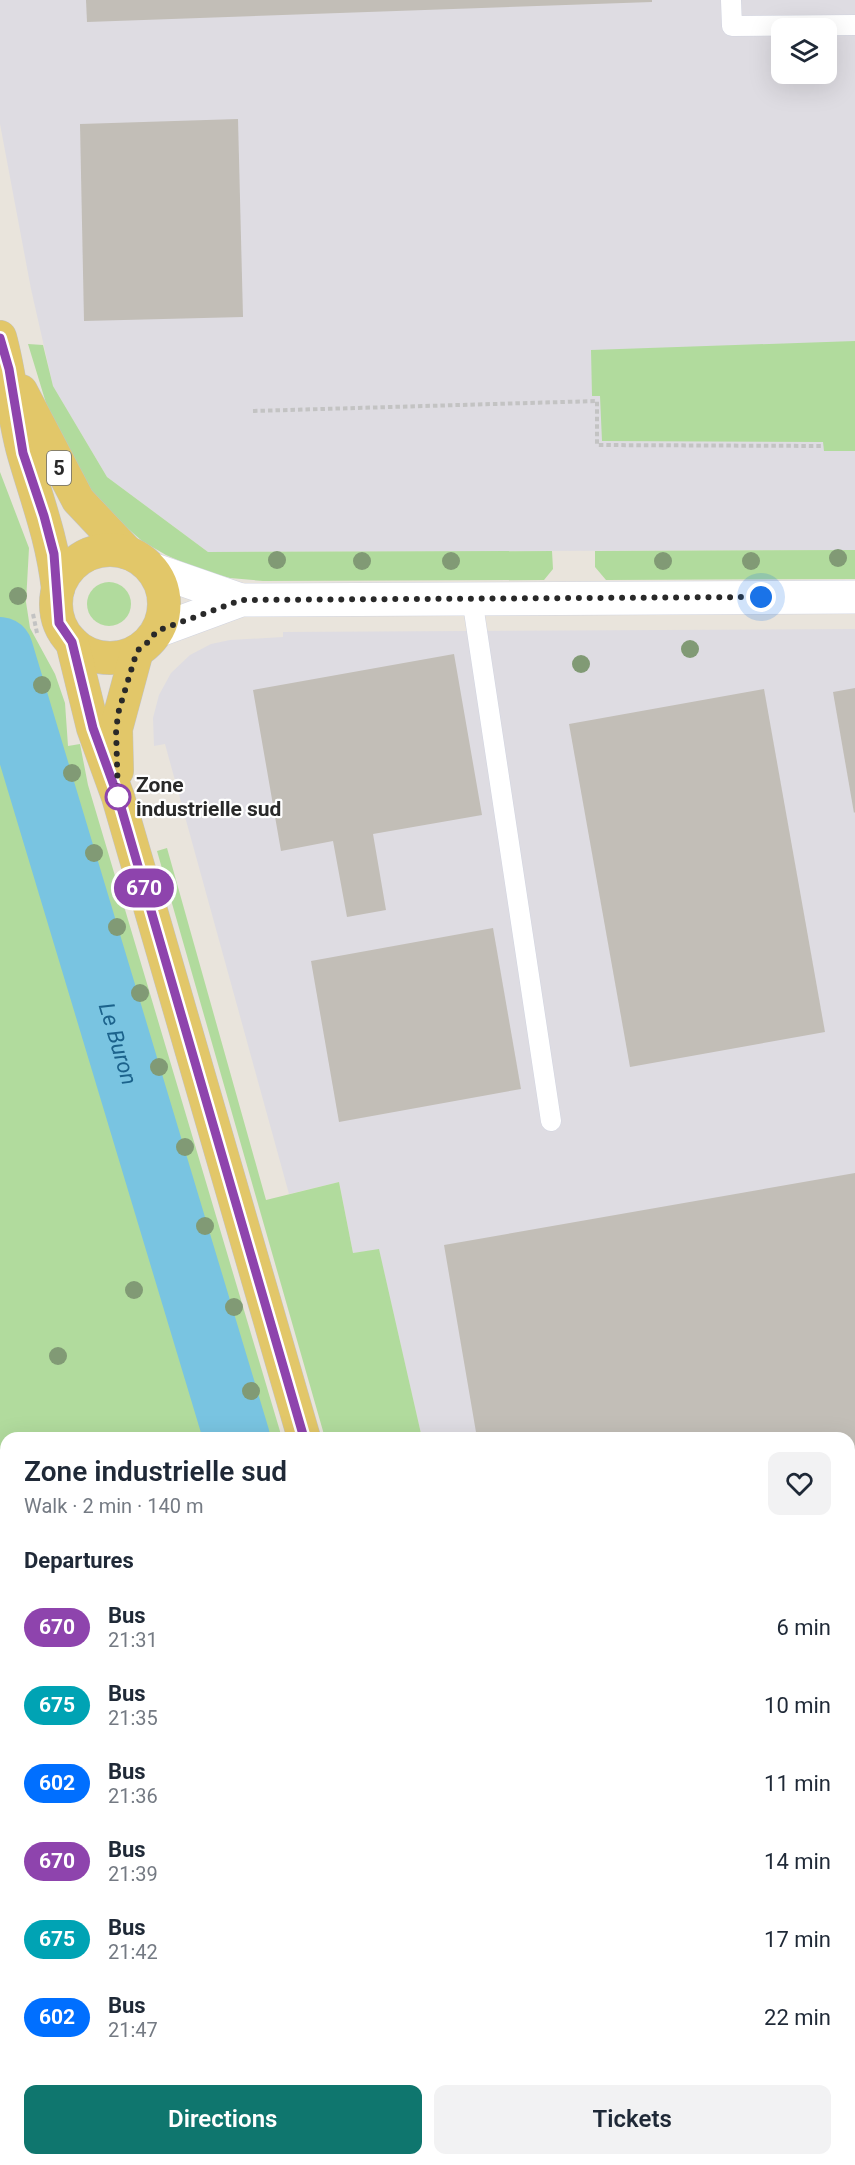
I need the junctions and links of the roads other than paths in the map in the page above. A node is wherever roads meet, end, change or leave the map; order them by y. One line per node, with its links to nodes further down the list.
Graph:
1 (731, 0): 2 (lane)
2 (855, 25)
3 (0, 337): 4 (main road, 5)
4 (9, 369): 5 (main road, 5); 6 (main road, 5)
5 (140, 561): 6 (main road); 9 (street); 10 (main road)
6 (58, 589): 11 (main road)
7 (855, 597): 8 (street)
8 (472, 598): 9 (street); 13 (lane)
9 (241, 600): 10 (street)
10 (147, 641): 11 (main road); 12 (main road)
11 (72, 642): 12 (main road)
12 (118, 797): 14 (main road)
13 (551, 1121)
14 (302, 1432)

